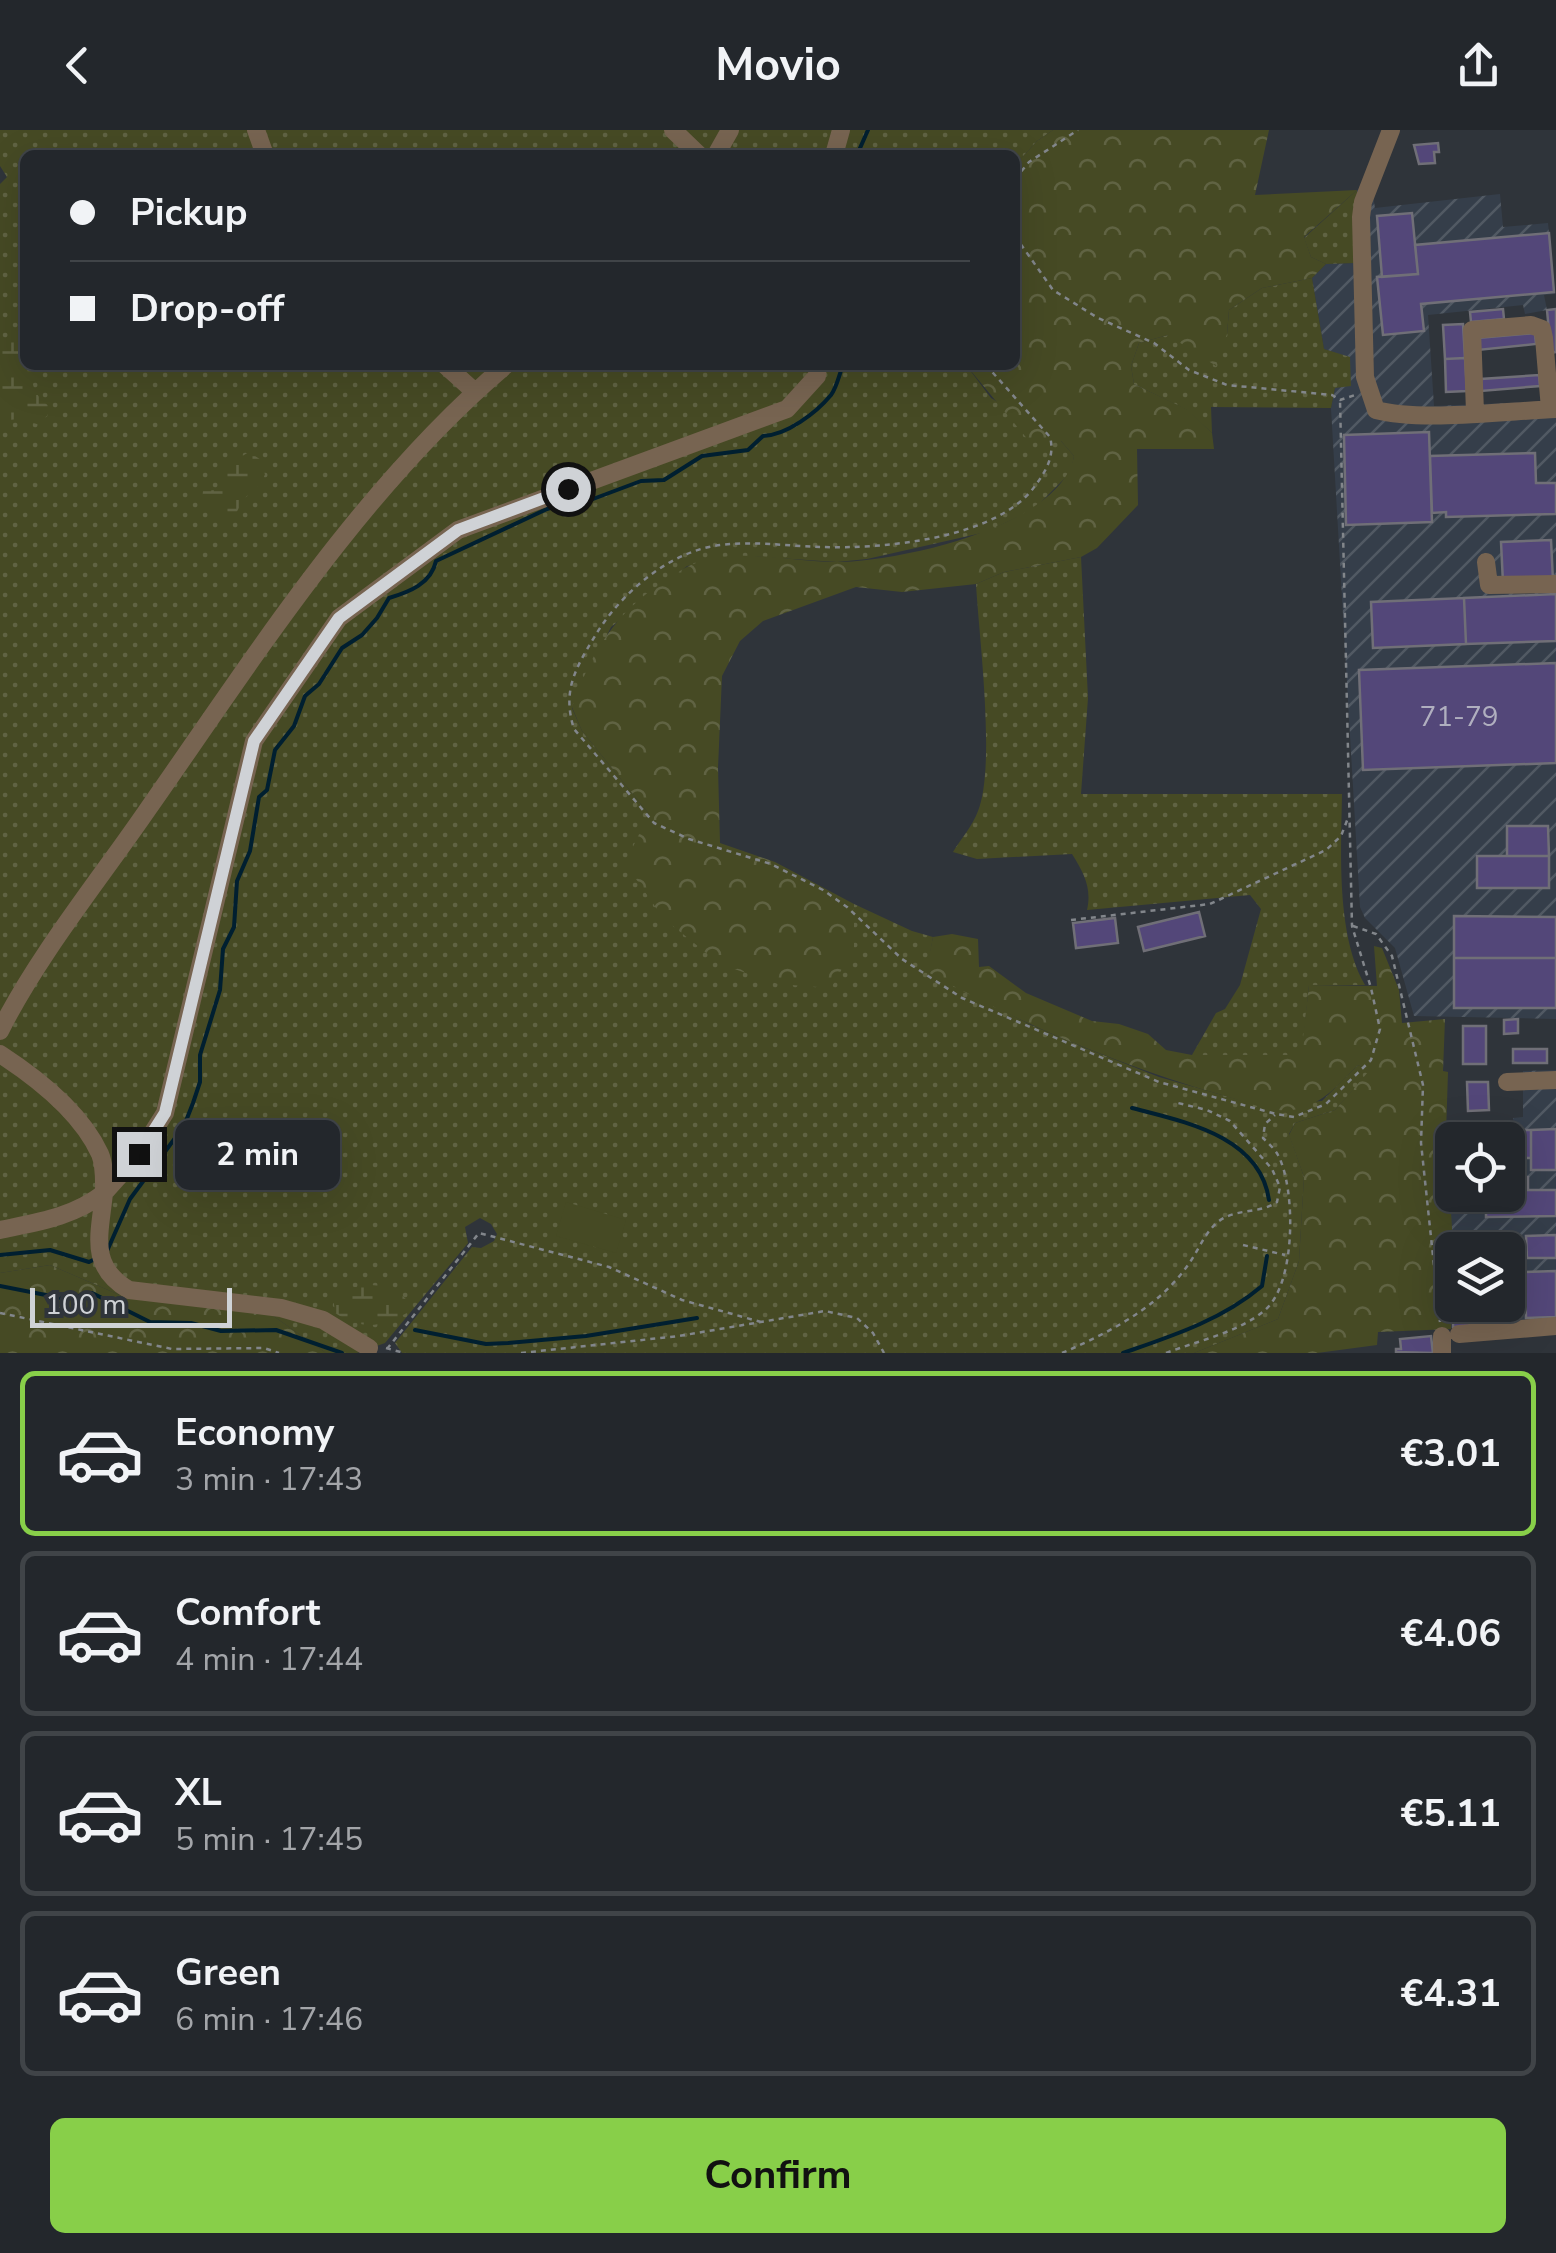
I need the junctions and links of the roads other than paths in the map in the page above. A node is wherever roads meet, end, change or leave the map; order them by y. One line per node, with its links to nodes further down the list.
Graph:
1 (673, 130): 3 (street)
2 (1392, 130): 9 (street)
3 (695, 150)
4 (451, 370): 7 (street)
5 (500, 370): 7 (street)
6 (818, 370): 16 (street)
7 (475, 392): 12 (street)
8 (1553, 409): 9 (street); 9 (street)
9 (1475, 412)
10 (1486, 562): 11 (street)
11 (1556, 584)
12 (0, 1030)
13 (0, 1054): 16 (street)
14 (1556, 1080): 15 (street)
15 (1507, 1082)
16 (104, 1193): 17 (street); 20 (street)
17 (0, 1230)
18 (1556, 1326): 19 (street)
19 (1448, 1341)
20 (378, 1348)

